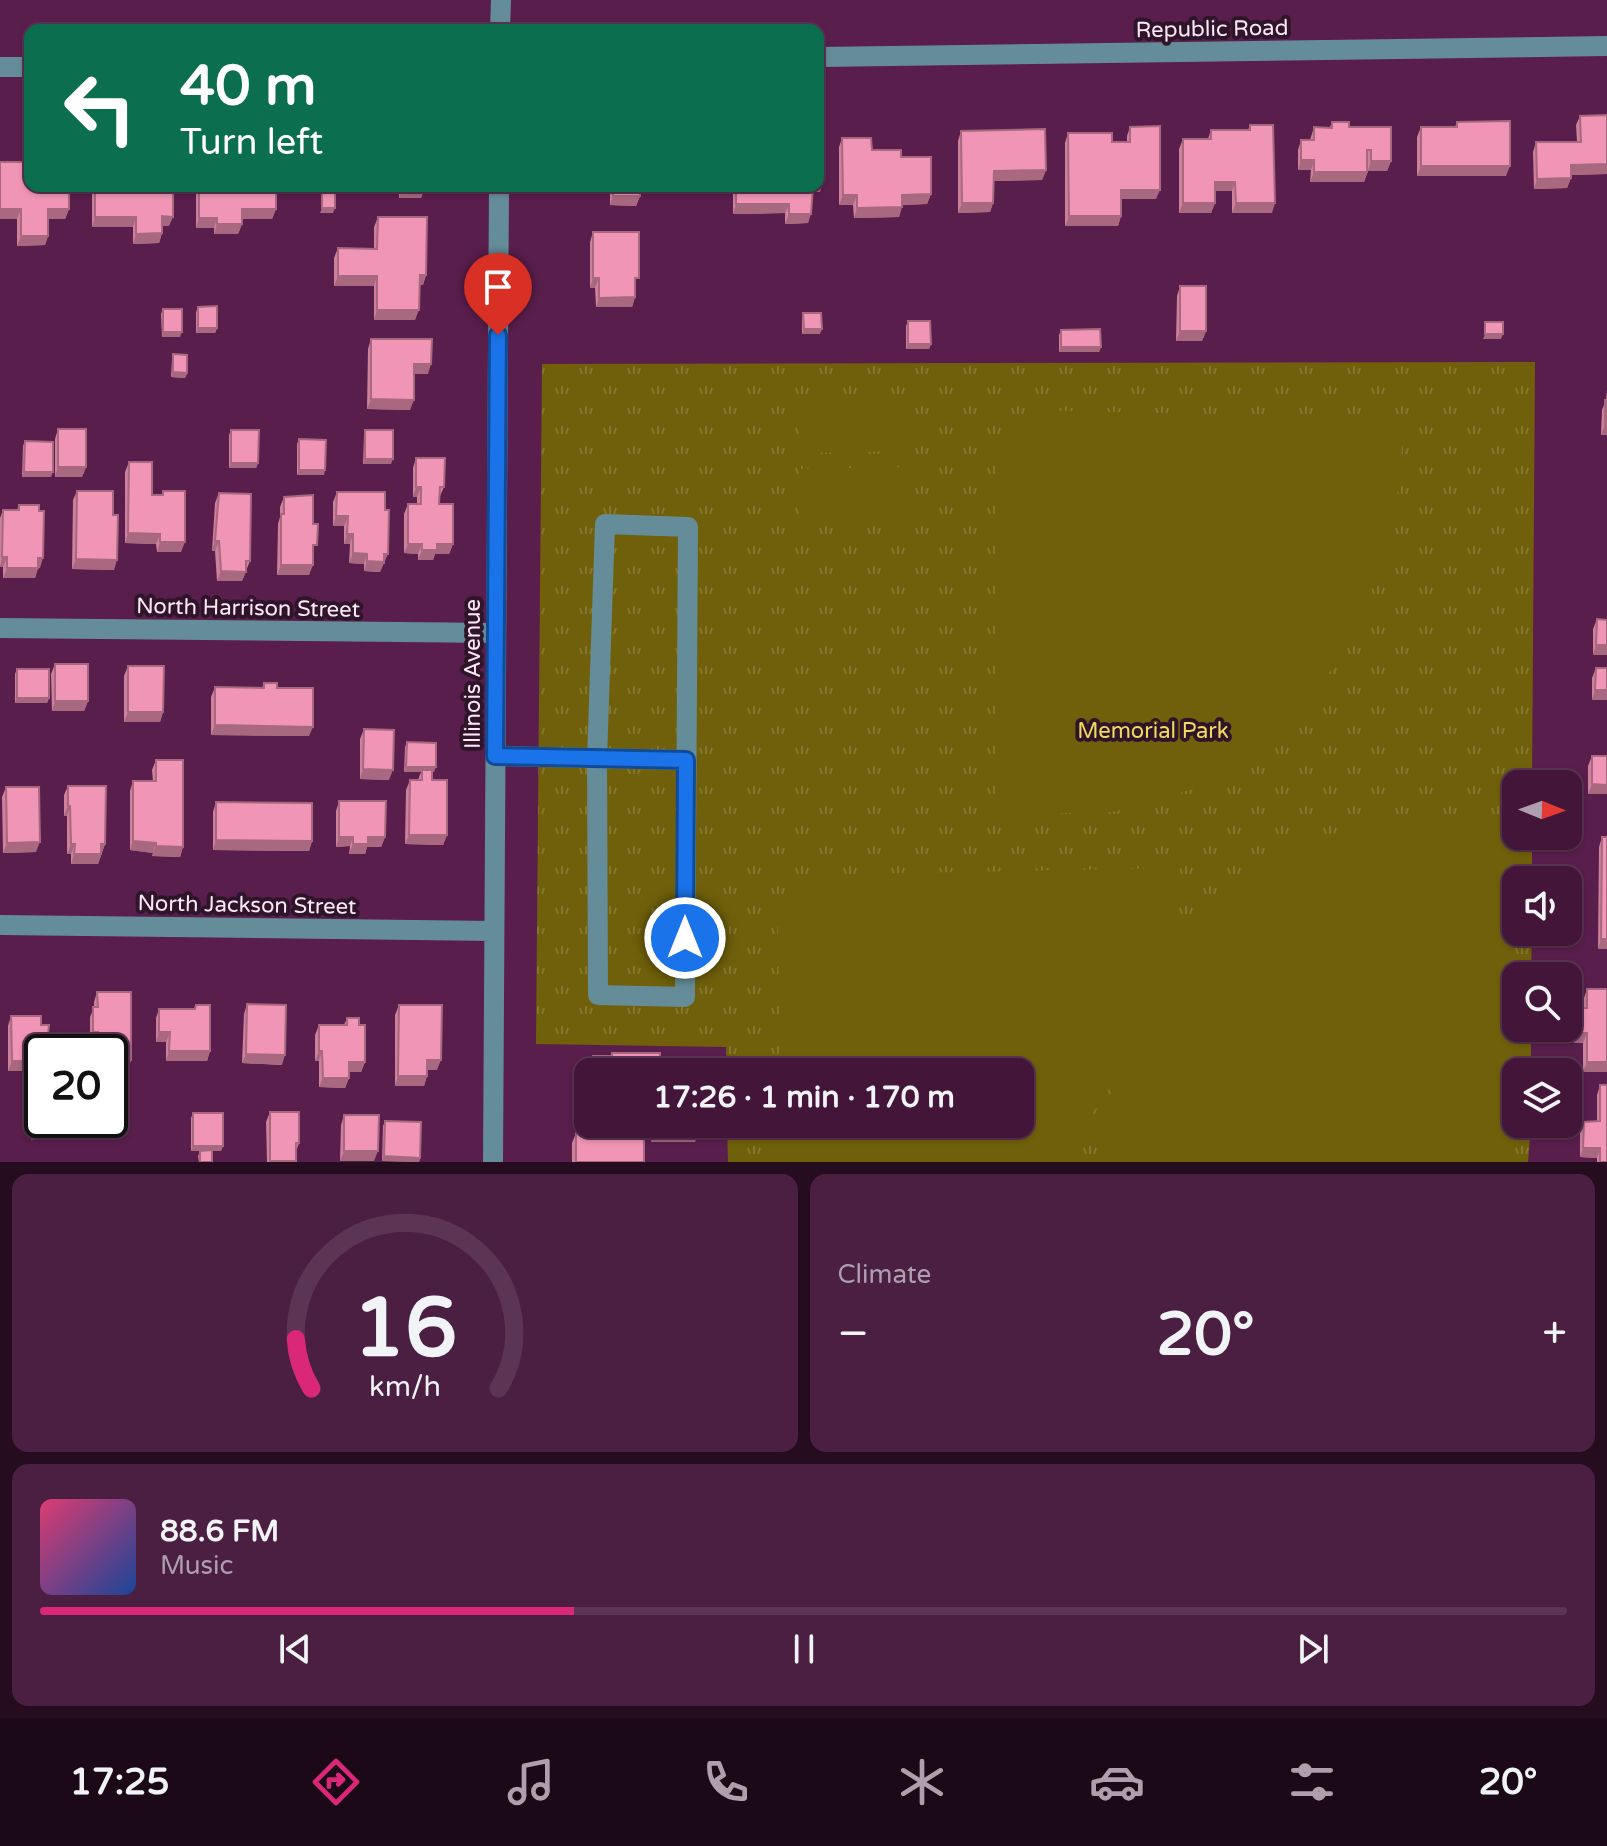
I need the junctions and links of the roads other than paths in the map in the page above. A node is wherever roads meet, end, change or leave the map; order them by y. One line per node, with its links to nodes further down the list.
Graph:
1 (501, 0): 2 (street)
2 (500, 24)
3 (1607, 46): 4 (street, Republic Road)
4 (824, 57)
5 (0, 67): 6 (street)
6 (24, 67)
7 (499, 192): 9 (street, Illinois Avenue)
8 (0, 628): 9 (street, North Harrison Street)
9 (496, 633): 10 (street, Illinois Avenue)
10 (495, 756): 11 (street); 14 (street, Illinois Avenue)
11 (597, 760): 12 (street); 12 (street); 12 (street)
12 (686, 760)
13 (0, 925): 14 (street, North Jackson Street)
14 (494, 931): 15 (street, Illinois Avenue)
15 (493, 1162)

